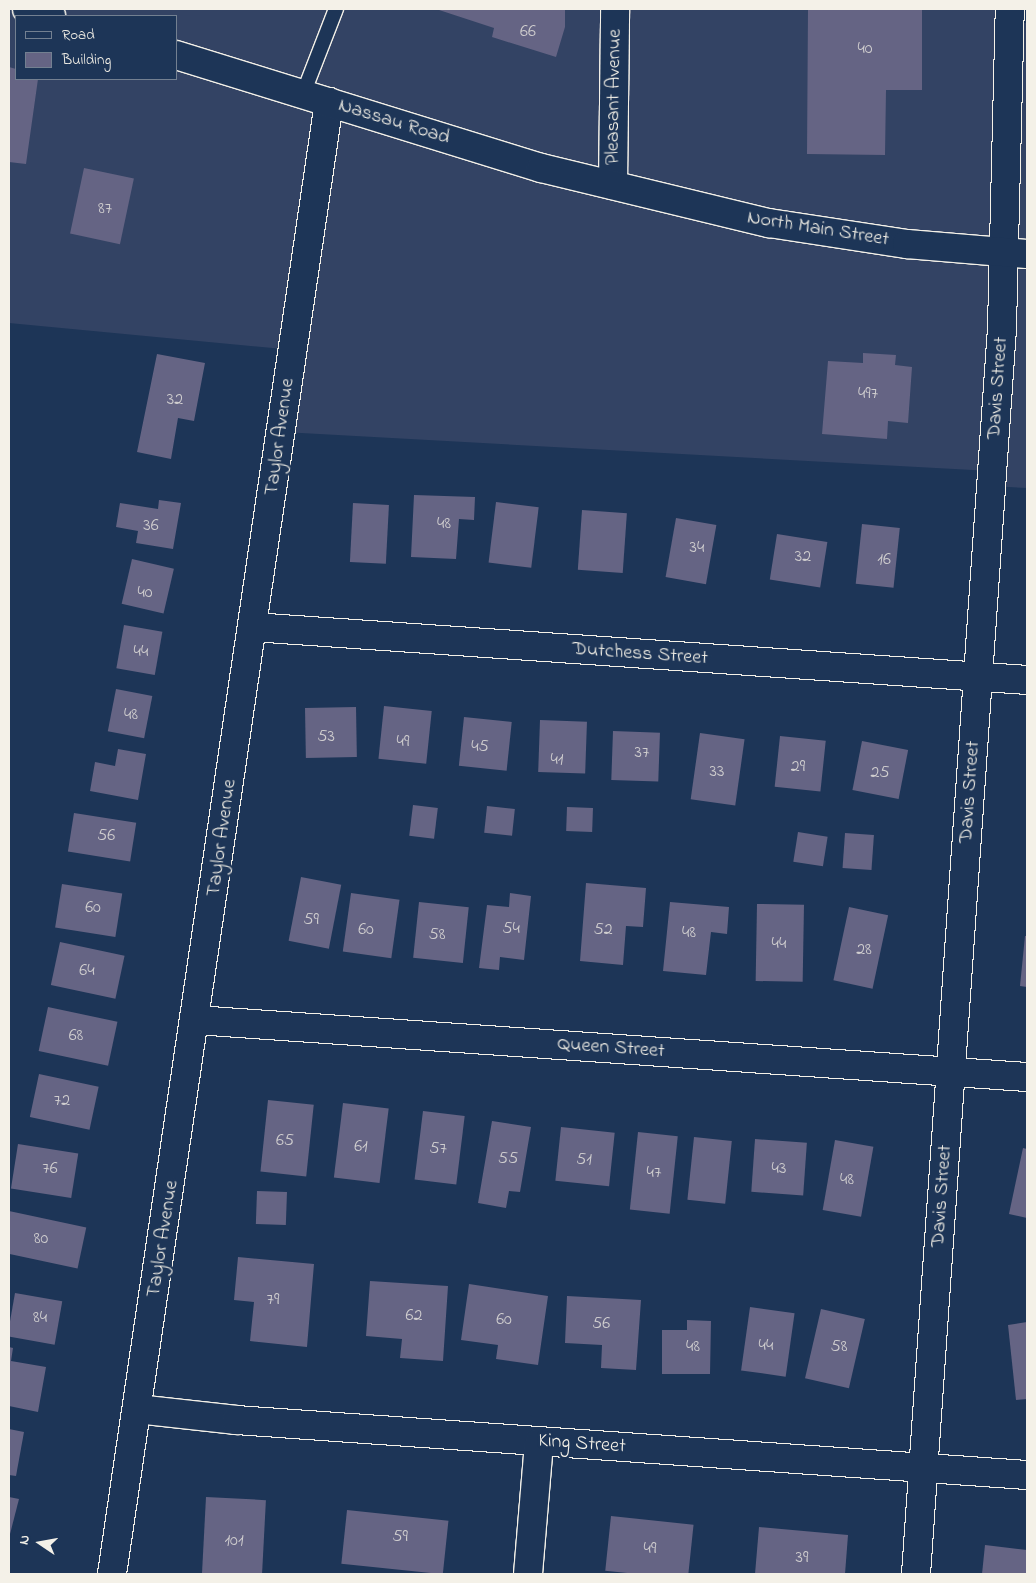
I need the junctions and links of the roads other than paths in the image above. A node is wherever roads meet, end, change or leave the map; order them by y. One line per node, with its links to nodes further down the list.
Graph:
1 (27, 9): 5 (street)
2 (336, 9): 7 (lane)
3 (615, 9): 9 (street, Pleasant Avenue)
4 (1010, 9): 10 (street, Davis Street)
5 (48, 15)
6 (178, 56): 7 (street, Nassau Road)
7 (303, 94): 8 (street, Nassau Road)
8 (329, 102): 9 (street, Nassau Road); 11 (street, Taylor Avenue)
9 (613, 185): 10 (street, North Main Street)
10 (1015, 253): 12 (street, Davis Street)
11 (252, 627): 12 (street, Dutchess Street); 14 (street, Taylor Avenue)
12 (978, 677): 13 (street, Dutchess Street); 15 (street, Davis Street)
13 (1027, 680)
14 (196, 1020): 15 (street, Queen Street); 17 (street, Taylor Avenue)
15 (951, 1072): 16 (street, Queen Street); 19 (street, Davis Street)
16 (1027, 1077)
17 (137, 1409): 18 (street, King Street); 21 (street, Taylor Avenue)
18 (539, 1442): 19 (street, King Street); 22 (street)
19 (923, 1468): 20 (street, King Street); 23 (street, Davis Street)
20 (1027, 1475)
21 (112, 1574)
22 (528, 1574)
23 (916, 1574)

